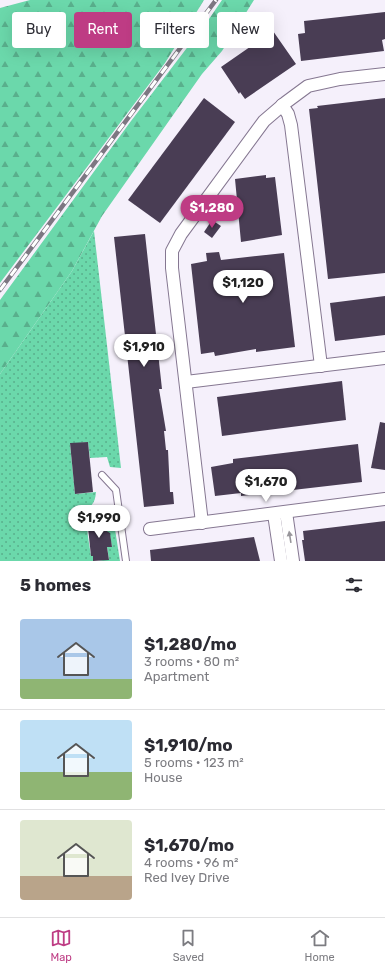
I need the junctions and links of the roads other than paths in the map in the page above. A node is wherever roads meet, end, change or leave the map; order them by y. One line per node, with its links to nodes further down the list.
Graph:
1 (385, 74): 2 (street)
2 (282, 105): 4 (street); 5 (street)
3 (385, 358): 4 (street)
4 (320, 366): 5 (street)
5 (186, 382): 10 (street)
6 (102, 475): 12 (lane)
7 (385, 499): 8 (street)
8 (286, 512): 9 (street); 14 (street, one-way to 8)
9 (274, 514): 10 (street); 13 (street)
10 (202, 523): 11 (street)
11 (150, 529)
12 (126, 561)
13 (281, 561)
14 (293, 561)

